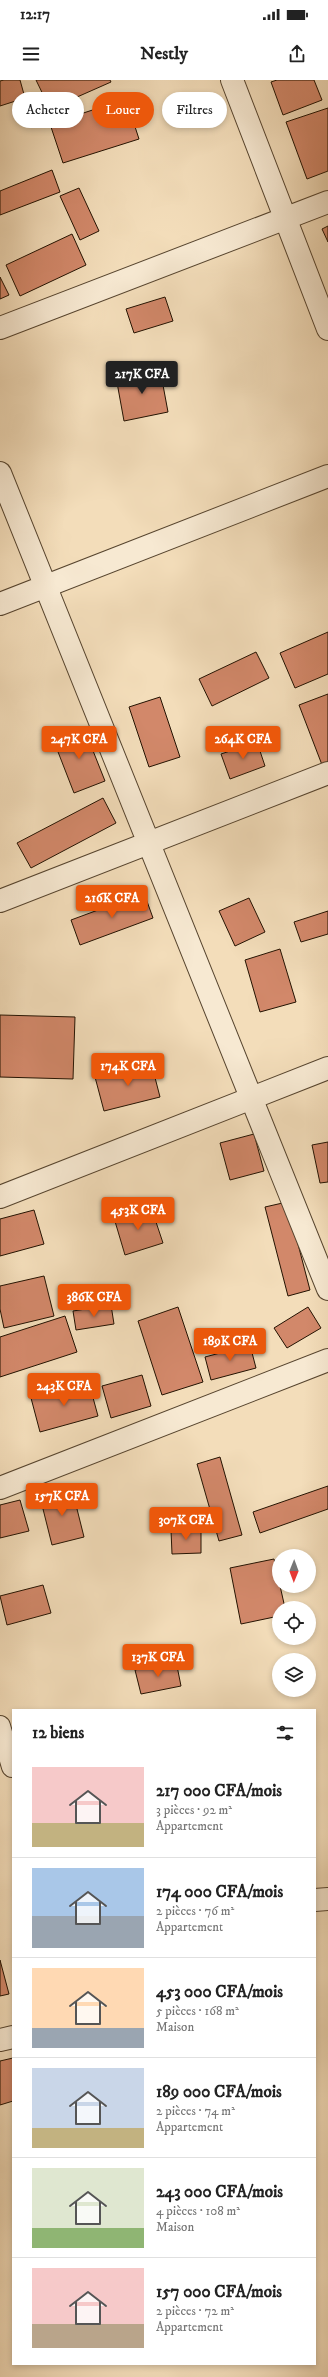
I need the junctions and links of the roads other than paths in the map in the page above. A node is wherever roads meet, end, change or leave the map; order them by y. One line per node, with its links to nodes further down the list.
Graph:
1 (232, 80): 3 (street)
2 (328, 202): 3 (street)
3 (285, 218): 4 (street); 5 (street)
4 (0, 328)
5 (328, 329)
6 (0, 473): 8 (street)
7 (328, 476): 8 (street)
8 (46, 587): 9 (street); 11 (street)
9 (0, 604)
10 (328, 773): 11 (street)
11 (149, 843): 12 (street); 14 (street)
12 (0, 901)
13 (328, 1068): 14 (street)
14 (251, 1098): 15 (street); 16 (street)
15 (0, 1197)
16 (328, 1289)
17 (328, 1360): 18 (street)
18 (0, 1488)
19 (0, 1726): 20 (lane)
20 (12, 1767)
21 (316, 1900): 22 (street)
22 (328, 1900)
23 (12, 2037): 24 (street)
24 (0, 2040)

